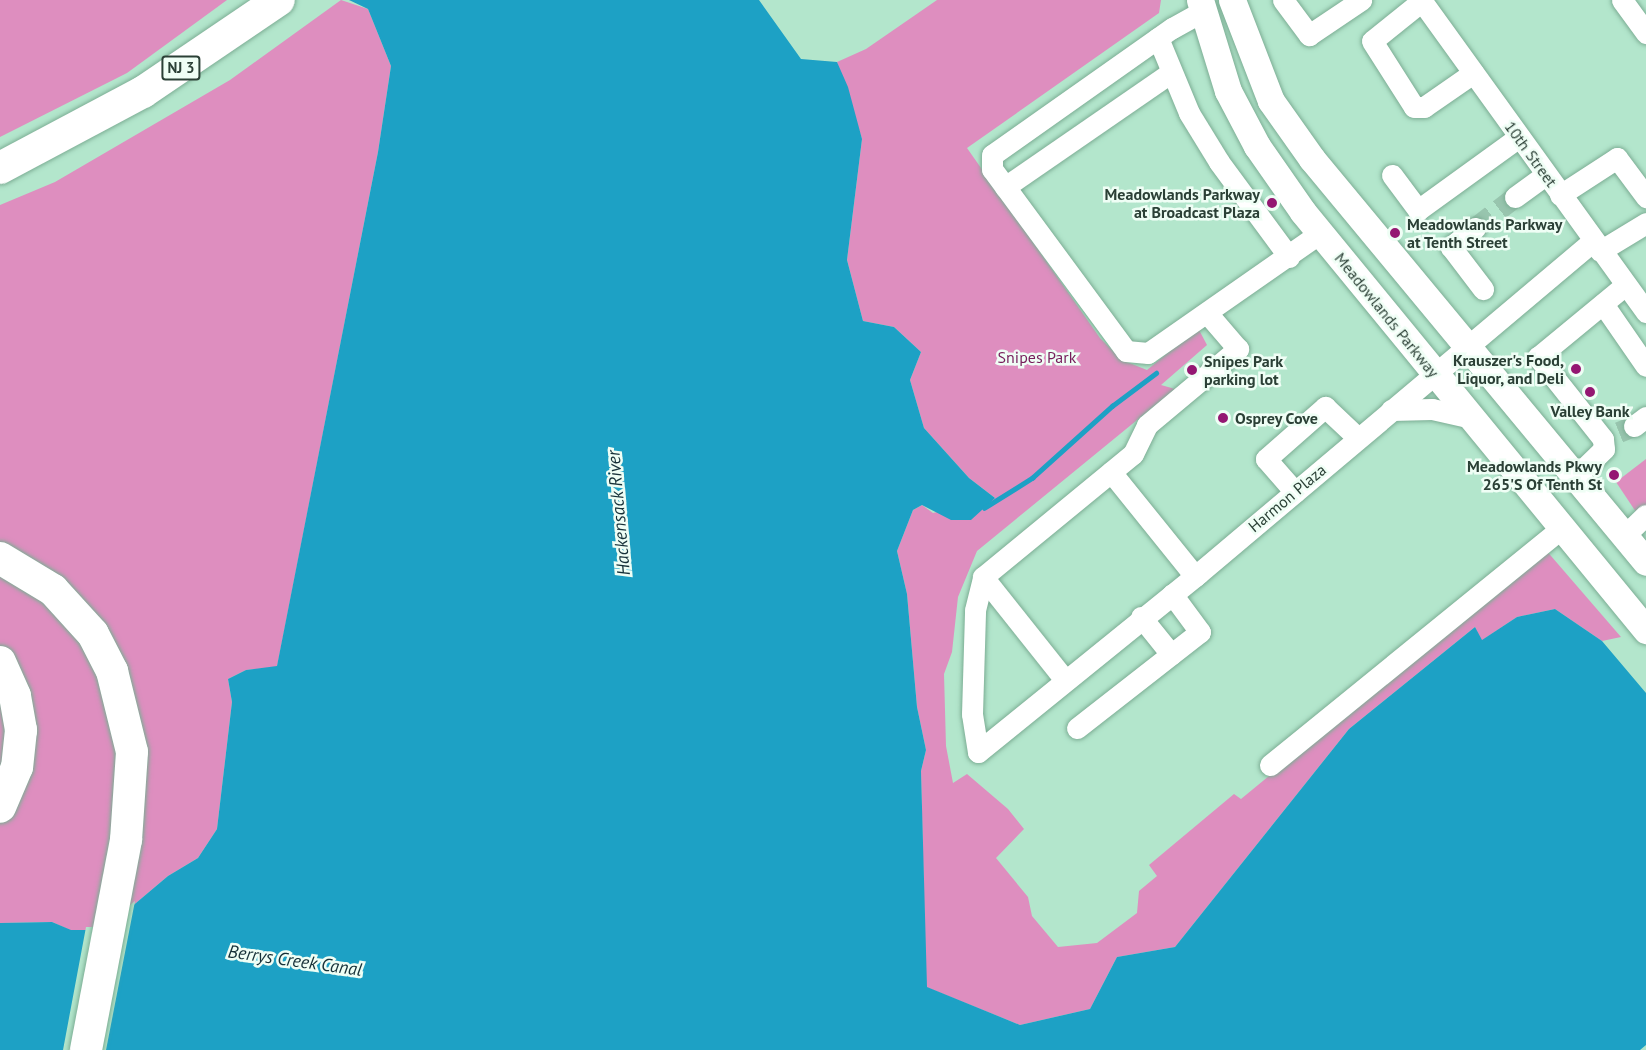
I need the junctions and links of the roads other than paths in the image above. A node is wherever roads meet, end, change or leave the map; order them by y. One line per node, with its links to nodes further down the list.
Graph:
1 (279, 0): 15 (highway, NJ 3)
2 (1232, 0): 32 (main road)
3 (1283, 0): 4 (street)
4 (1361, 0)
5 (1422, 0): 11 (street, 10th Street); 11 (street)
6 (1622, 0): 8 (street)
7 (1201, 6): 9 (street); 24 (main road, Meadowlands Parkway)
8 (1646, 33)
9 (1158, 38): 10 (street); 12 (street)
10 (1170, 73): 14 (street); 26 (street)
11 (1473, 73): 13 (street, 10th Street)
12 (1038, 123): 14 (street); 18 (street)
13 (1519, 137): 16 (street); 17 (street, 10th Street)
14 (1055, 150): 18 (street)
15 (0, 168)
16 (1392, 175)
17 (1545, 175): 19 (street, 10th Street); 20 (street)
18 (1005, 187): 31 (street)
19 (1560, 195): 21 (street); 25 (street, 10th Street)
20 (1515, 197)
21 (1646, 197)
22 (1646, 223): 25 (street, Harmon Plaza)
23 (1475, 228): 28 (street)
24 (1320, 233): 26 (street); 34 (main road, Meadowlands Parkway)
25 (1596, 246): 27 (street, 10th Street); 32 (street, Harmon Plaza)
26 (1289, 257): 31 (street)
27 (1624, 286): 29 (street); 30 (street, 10th Street)
28 (1483, 289)
29 (1603, 304): 33 (street); 37 (street)
30 (1643, 310)
31 (1207, 312): 39 (street)
32 (1468, 346): 34 (street, Harmon Plaza); 40 (main road)
33 (1646, 366)
34 (1434, 373): 35 (street, Harmon Plaza); 36 (main road, Meadowlands Parkway)
35 (1391, 410): 36 (street); 38 (street, Harmon Plaza)
36 (1472, 418): 43 (main road, Meadowlands Parkway)
37 (1626, 429): 40 (street)
38 (1358, 438): 41 (street, Harmon Plaza); 41 (street)
39 (1111, 472): 47 (street); 48 (street)
40 (1576, 476): 44 (main road)
41 (1294, 492): 47 (street, Harmon Plaza)
42 (1646, 515): 44 (street)
43 (1562, 528): 51 (main road, Meadowlands Parkway); 56 (street)
44 (1624, 536): 46 (main road)
45 (0, 558): 58 (highway)
46 (1646, 562)
47 (1195, 576): 49 (street, Harmon Plaza)
48 (983, 577): 54 (street); 54 (street, Harmon Plaza)
49 (1172, 594): 50 (street, Harmon Plaza); 52 (street)
50 (1142, 616): 52 (street); 54 (street, Harmon Plaza)
51 (1646, 630)
52 (1171, 654): 55 (street)
53 (0, 662): 57 (highway)
54 (1065, 680)
55 (1077, 728)
56 (1270, 765)
57 (0, 807)
58 (86, 1050)

